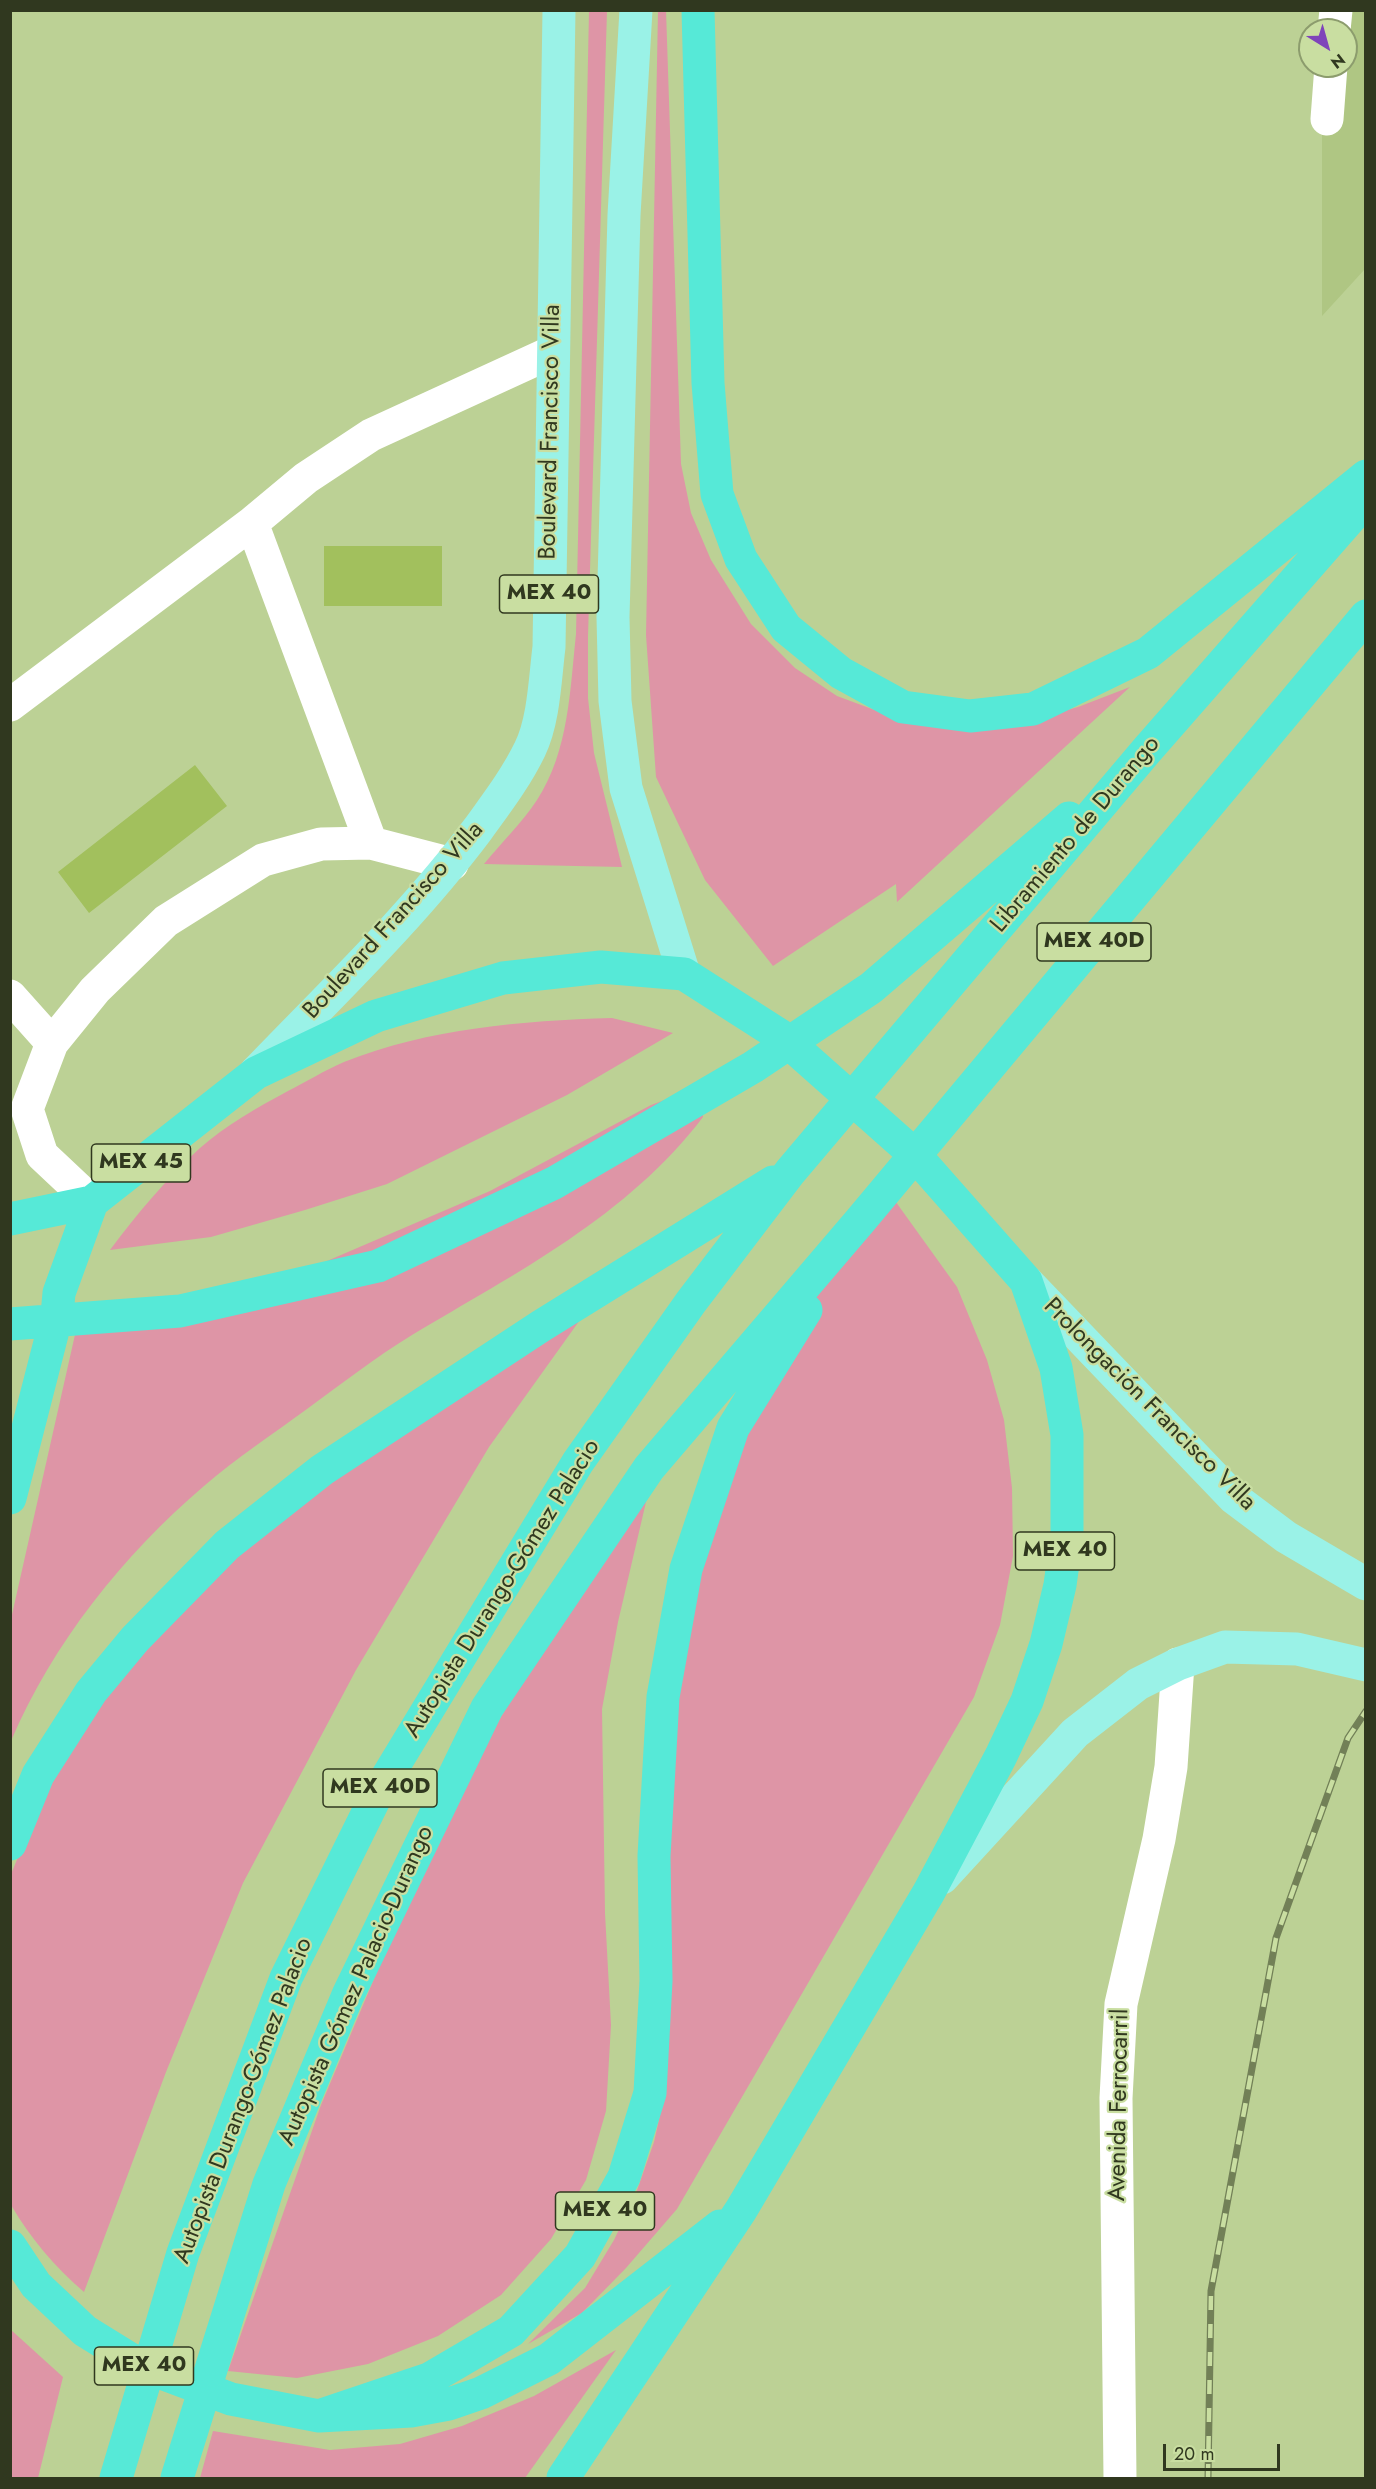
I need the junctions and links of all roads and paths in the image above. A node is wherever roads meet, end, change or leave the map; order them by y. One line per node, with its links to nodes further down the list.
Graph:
1 (559, 10): 6 (main road, Boulevard Francisco Villa / MEX 40)
2 (636, 10): 15 (main road, MEX 40)
3 (698, 10): 8 (highway)
4 (1330, 78): 5 (street)
5 (1327, 119)
6 (552, 352): 9 (street); 14 (main road, Boulevard Francisco Villa / MEX 40)
7 (1365, 476): 8 (highway)
8 (1346, 509): 12 (highway, Libramiento de Durango / MEX 40D)
9 (252, 523): 11 (street); 13 (street)
10 (1365, 616): 22 (highway, MEX 40D)
11 (10, 705)
12 (1147, 750): 19 (highway, Libramiento de Durango / MEX 40D); 24 (highway)
13 (371, 843): 14 (street); 17 (street)
14 (452, 864): 18 (main road, Boulevard Francisco Villa / MEX 40)
15 (684, 974): 18 (highway, MEX 40); 23 (highway, MEX 40)
16 (10, 996): 17 (street)
17 (52, 1043): 20 (street)
18 (256, 1073): 20 (highway, MEX 45)
19 (790, 1172): 29 (highway); 34 (highway, Autopista Durango-Gómez Palacio / MEX 40D)
20 (92, 1202): 21 (highway, MEX 45); 25 (highway)
21 (10, 1219)
22 (860, 1221): 33 (highway, MEX 40); 35 (highway, Autopista Gómez Palacio-Durango / MEX 40D)
23 (1026, 1281): 26 (main road, Prolongación Francisco Villa / MEX 40); 30 (highway, MEX 40)
24 (10, 1324)
25 (10, 1498)
26 (1365, 1584)
27 (1178, 1664): 28 (main road, MEX 40); 30 (main road, MEX 40); 37 (street, Avenida Ferrocarril)
28 (1365, 1665)
29 (10, 1844)
30 (928, 1892): 31 (highway, MEX 40)
31 (741, 2210): 33 (highway, MEX 40); 36 (highway)
32 (10, 2246): 33 (highway, MEX 40)
33 (319, 2416)
34 (116, 2478)
35 (177, 2478)
36 (563, 2478)
37 (1120, 2478)

